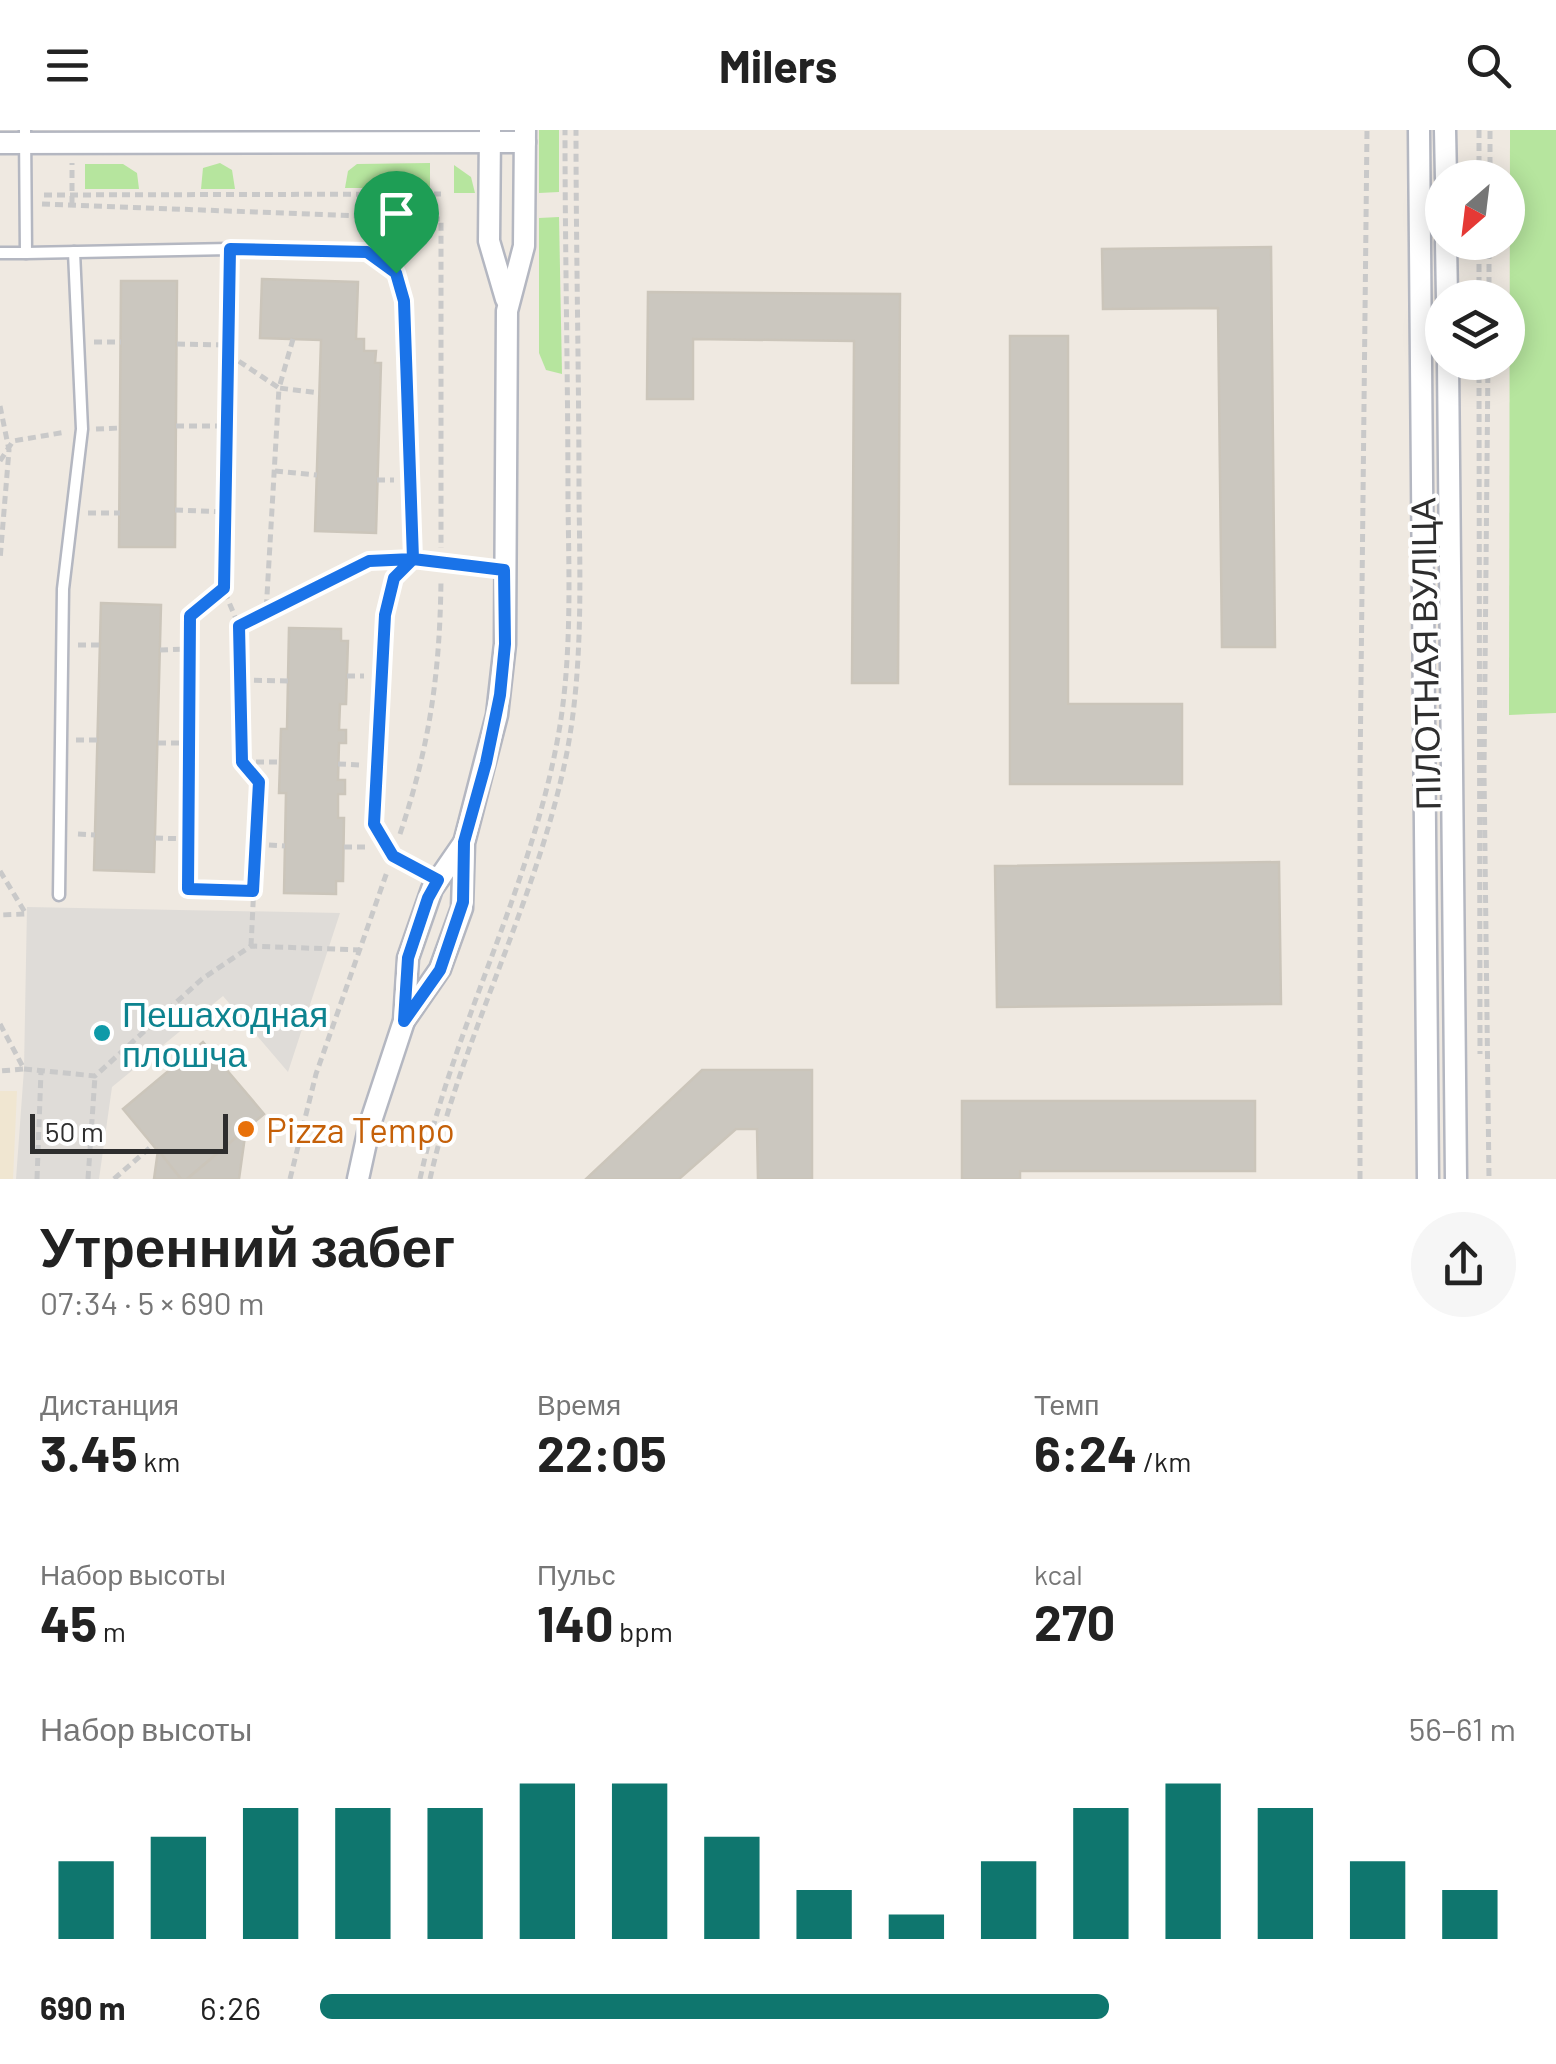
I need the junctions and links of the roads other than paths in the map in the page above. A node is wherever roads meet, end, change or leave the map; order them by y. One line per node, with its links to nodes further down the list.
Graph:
1 (1419, 130): 16 (street, ПІЛОТНАЯ ВУЛІЦА)
2 (1445, 130): 8 (street)
3 (25, 136): 4 (street); 7 (street); 10 (lane)
4 (267, 136): 5 (street)
5 (490, 136): 6 (street); 12 (street)
6 (525, 136): 12 (street)
7 (0, 143)
8 (1446, 160)
9 (0, 252): 10 (lane)
10 (26, 252): 11 (lane)
11 (74, 252): 14 (lane); 20 (lane)
12 (507, 311): 15 (street)
13 (1448, 380): 17 (street, ПІЛОТНАЯ ВУЛІЦА)
14 (413, 559): 15 (lane); 19 (lane)
15 (504, 570): 18 (street)
16 (1425, 777): 17 (street); 23 (street, ПІЛОТНАЯ ВУЛІЦА)
17 (1452, 778): 24 (street, ПІЛОТНАЯ ВУЛІЦА)
18 (464, 842): 19 (street); 21 (street)
19 (438, 880): 21 (street)
20 (58, 895)
21 (404, 1021): 22 (street)
22 (358, 1179)
23 (1428, 1179)
24 (1456, 1179)

